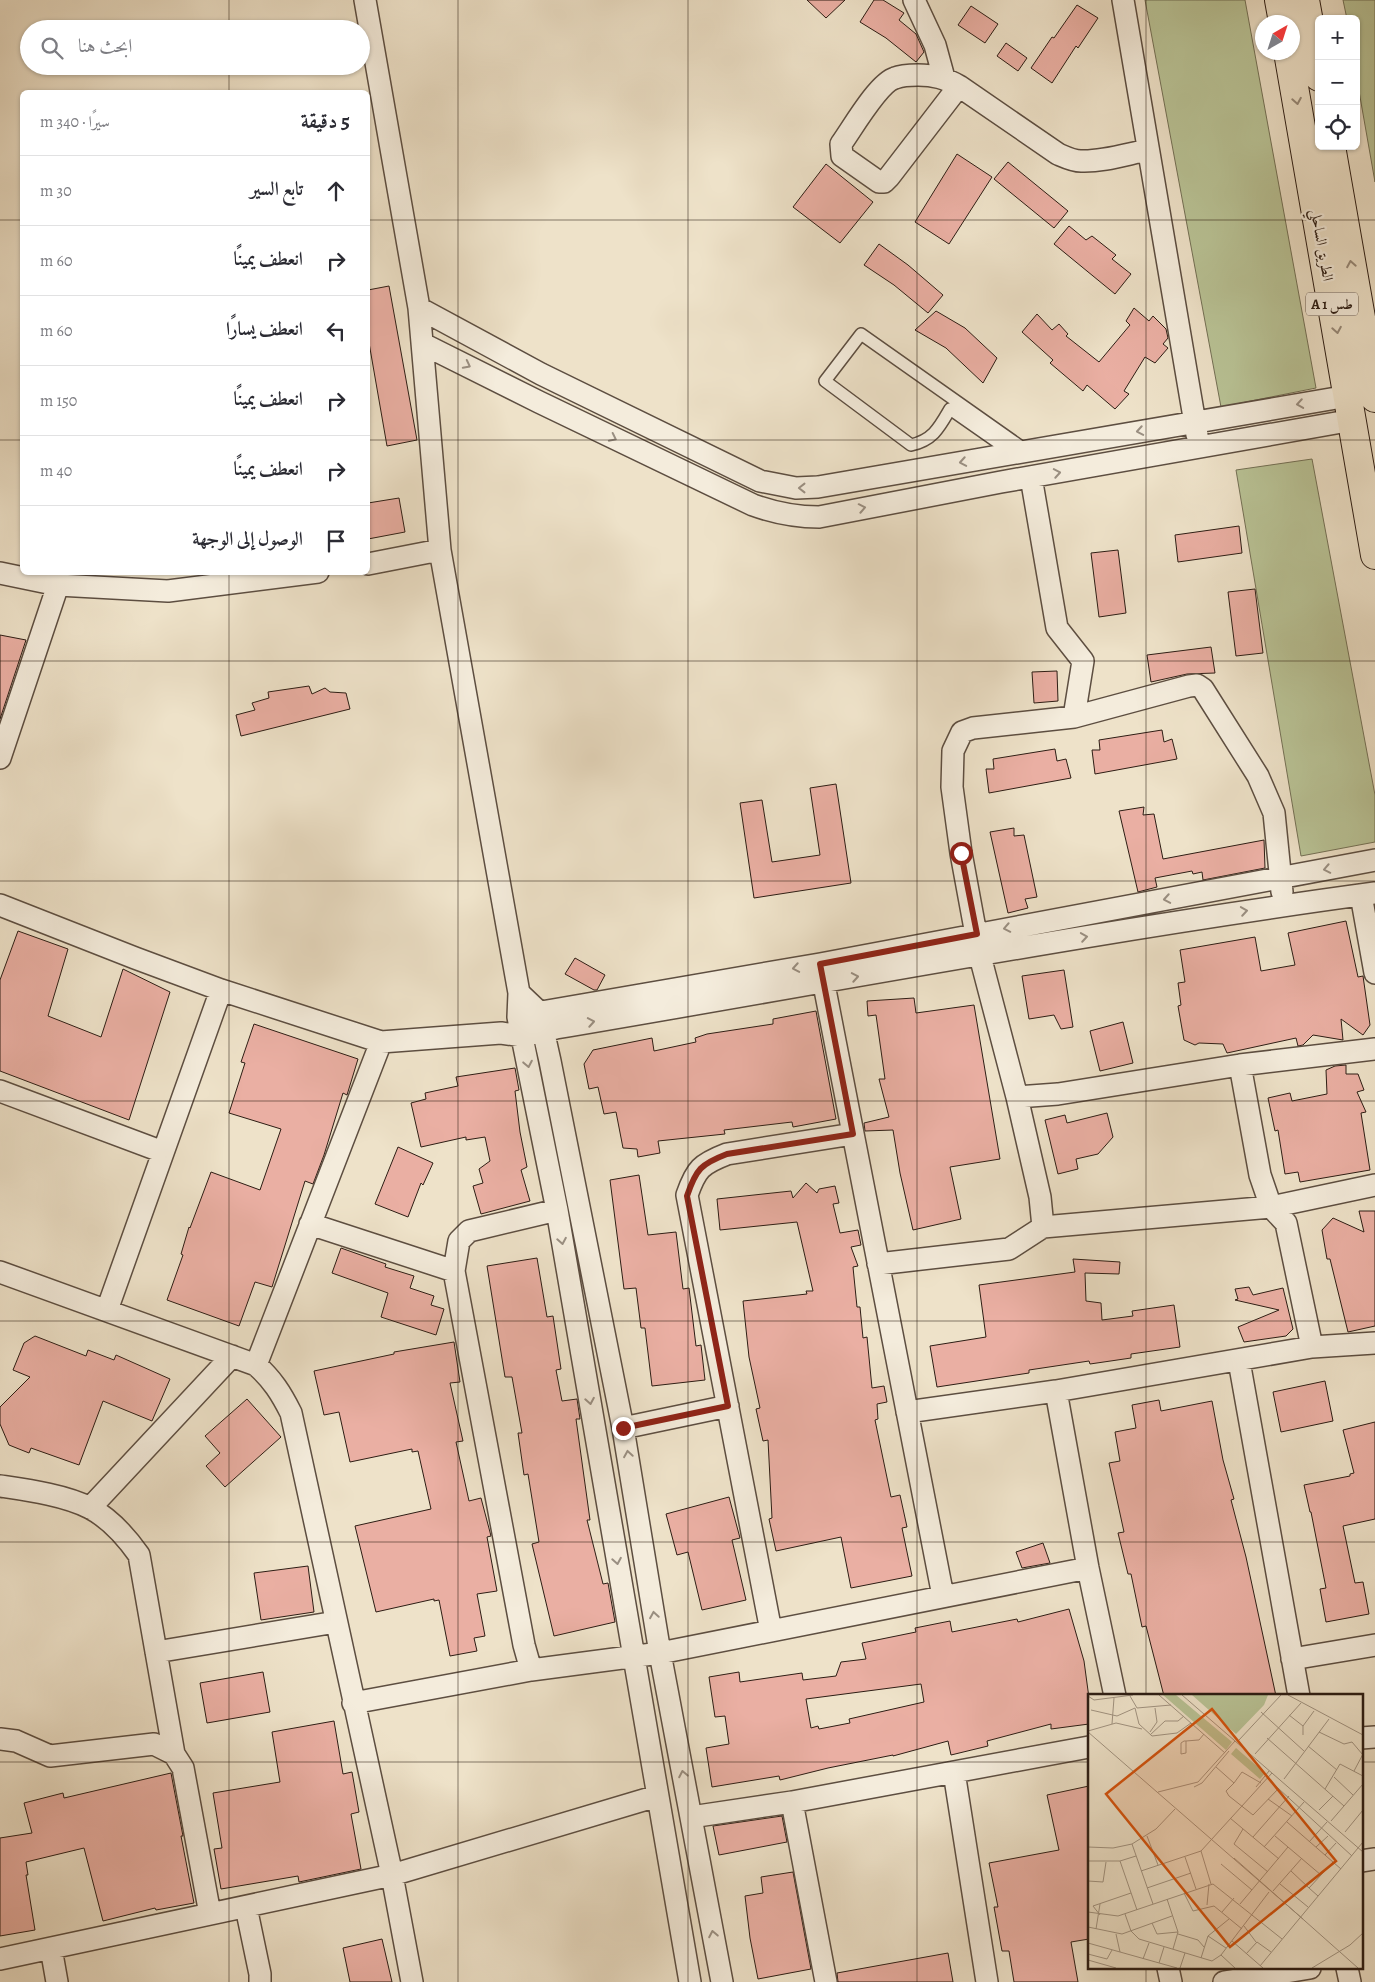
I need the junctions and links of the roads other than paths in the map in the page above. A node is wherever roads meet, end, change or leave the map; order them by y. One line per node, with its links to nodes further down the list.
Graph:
1 (364, 0): 7 (street)
2 (914, 0): 11 (street)
3 (1123, 0): 12 (street)
4 (1279, 0): 6 (highway)
5 (1305, 0): 10 (highway)
6 (1282, 15)
7 (368, 20)
8 (370, 34): 14 (street)
9 (1290, 60): 16 (highway, الطريق الساحلي / A 1 طس, one-way to 16)
10 (1316, 60)
11 (952, 82): 11 (street); 12 (street)
12 (1148, 150): 17 (street)
13 (1332, 150): 16 (highway, A 1 طس, one-way to 13)
14 (419, 308): 15 (street); 19 (street, one-way to 14)
15 (423, 344): 21 (street, one-way to 21); 22 (street)
16 (1365, 400): 17 (street, one-way to 17); 18 (street); 23 (highway, الطريق الساحلي / A 1 طس)
17 (1194, 422): 18 (street); 19 (street, one-way to 19)
18 (1199, 448): 20 (street, one-way to 18)
19 (1012, 453): 19 (lane); 21 (street)
20 (1031, 477): 21 (street); 28 (street)
21 (1001, 482)
22 (440, 550): 24 (street); 42 (street)
23 (1375, 555)
24 (370, 564)
25 (0, 573): 27 (street)
26 (294, 575): 27 (street)
27 (58, 586): 29 (street)
28 (1074, 717): 31 (street); 36 (street)
29 (0, 758)
30 (1375, 860): 31 (street, one-way to 31)
31 (1280, 878): 34 (street); 35 (street, one-way to 35)
32 (1368, 894): 34 (street); 39 (street)
33 (0, 905): 41 (street)
34 (1283, 905): 37 (street, one-way to 34)
35 (1051, 920): 36 (street, one-way to 36); 37 (street)
36 (977, 934): 38 (street); 40 (street)
37 (1055, 942): 38 (street)
38 (980, 956): 40 (street, one-way to 38); 49 (street)
39 (1375, 973)
40 (821, 974): 43 (street); 50 (street)
41 (221, 990): 45 (street); 51 (street)
42 (519, 993): 43 (street); 44 (street)
43 (541, 1021): 44 (street); 69 (street)
44 (520, 1026): 45 (street); 54 (street, one-way to 54)
45 (381, 1042): 55 (street)
46 (1375, 1049): 47 (street)
47 (1240, 1065): 49 (street); 53 (street)
48 (0, 1091): 51 (street)
49 (1017, 1097): 56 (street)
50 (853, 1134): 57 (street); 67 (street)
51 (163, 1152): 60 (street)
52 (1375, 1185): 53 (street)
53 (1271, 1207): 56 (street); 62 (street)
54 (557, 1210): 59 (street); 79 (street, one-way to 79)
55 (310, 1224): 59 (street); 65 (street)
56 (1043, 1227): 57 (street)
57 (878, 1264): 68 (street)
58 (0, 1272): 60 (street)
59 (454, 1272): 81 (street)
60 (108, 1310): 63 (street)
61 (1375, 1343): 62 (street)
62 (1312, 1348): 64 (street)
63 (232, 1356): 65 (street); 71 (street)
64 (1240, 1361): 66 (street); 80 (street)
65 (256, 1364): 74 (street)
66 (1056, 1391): 68 (street); 72 (street)
67 (728, 1406): 69 (street); 75 (street)
68 (907, 1412): 73 (street)
69 (623, 1428): 78 (street, one-way to 69)
70 (0, 1486): 71 (street)
71 (90, 1508): 77 (street)
72 (1088, 1568): 73 (street); 82 (street)
73 (943, 1596): 75 (street)
74 (336, 1622): 77 (street); 84 (street)
75 (771, 1631): 78 (street)
76 (1375, 1645): 80 (street)
77 (156, 1652): 89 (street)
78 (660, 1653): 79 (street); 93 (street, one-way to 78)
79 (634, 1656): 81 (street); 91 (street)
80 (1292, 1658): 83 (street)
81 (531, 1670): 84 (street)
82 (1115, 1694)
83 (1299, 1694)
84 (353, 1703): 96 (street)
85 (1375, 1737): 86 (street)
86 (1362, 1738)
87 (0, 1739): 89 (street)
88 (1088, 1747): 90 (street)
89 (174, 1754): 98 (street)
90 (954, 1772): 92 (street); 108 (street)
91 (657, 1796): 96 (street); 105 (street)
92 (792, 1802): 93 (street); 107 (street)
93 (691, 1817): 106 (street, one-way to 93)
94 (1375, 1859): 95 (street)
95 (1362, 1861)
96 (392, 1875): 97 (street); 104 (street)
97 (246, 1906): 98 (street); 103 (street)
98 (210, 1914): 99 (street)
99 (51, 1948): 100 (street); 102 (street)
100 (0, 1959)
101 (1298, 1970): 109 (street)
102 (57, 1982)
103 (260, 1982)
104 (412, 1982)
105 (690, 1982)
106 (722, 1982)
107 (826, 1982)
108 (987, 1982)
109 (1224, 1982)

